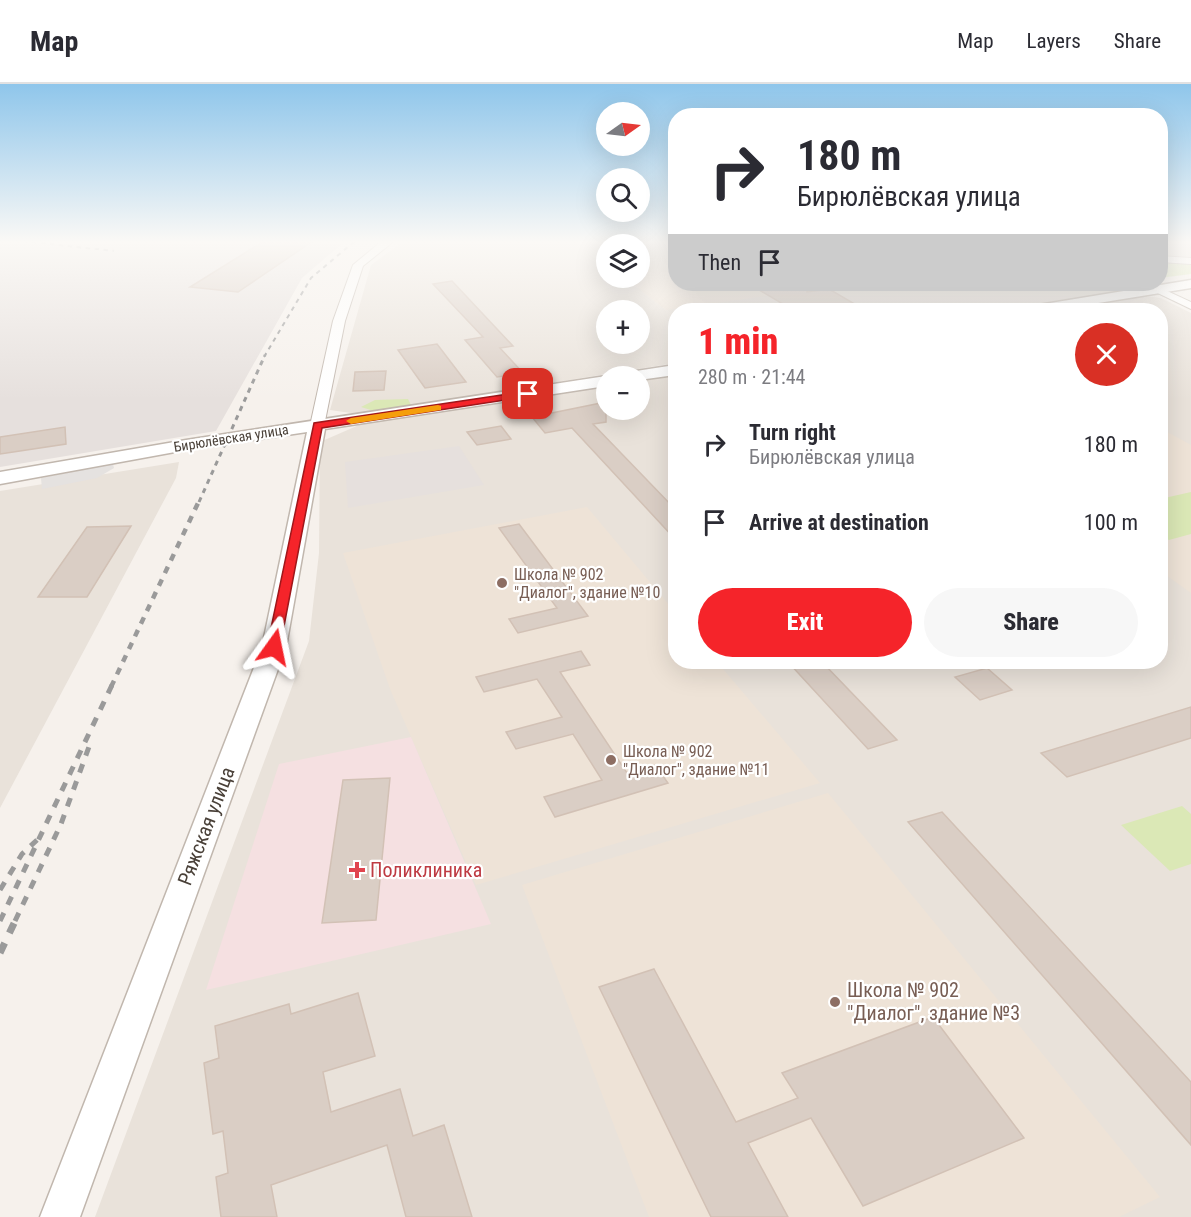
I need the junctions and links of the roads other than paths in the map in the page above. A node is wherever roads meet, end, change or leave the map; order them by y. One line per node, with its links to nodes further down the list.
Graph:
1 (348, 294): 9 (street)
2 (1115, 294): 4 (street)
3 (1165, 294): 5 (street)
4 (1068, 303)
5 (1191, 306)
6 (668, 371): 7 (street)
7 (650, 374)
8 (596, 383): 9 (street, Бирюлёвская улица)
9 (317, 426): 10 (street, Бирюлёвская улица); 11 (street, Ряжская улица)
10 (0, 478)
11 (60, 1217)

